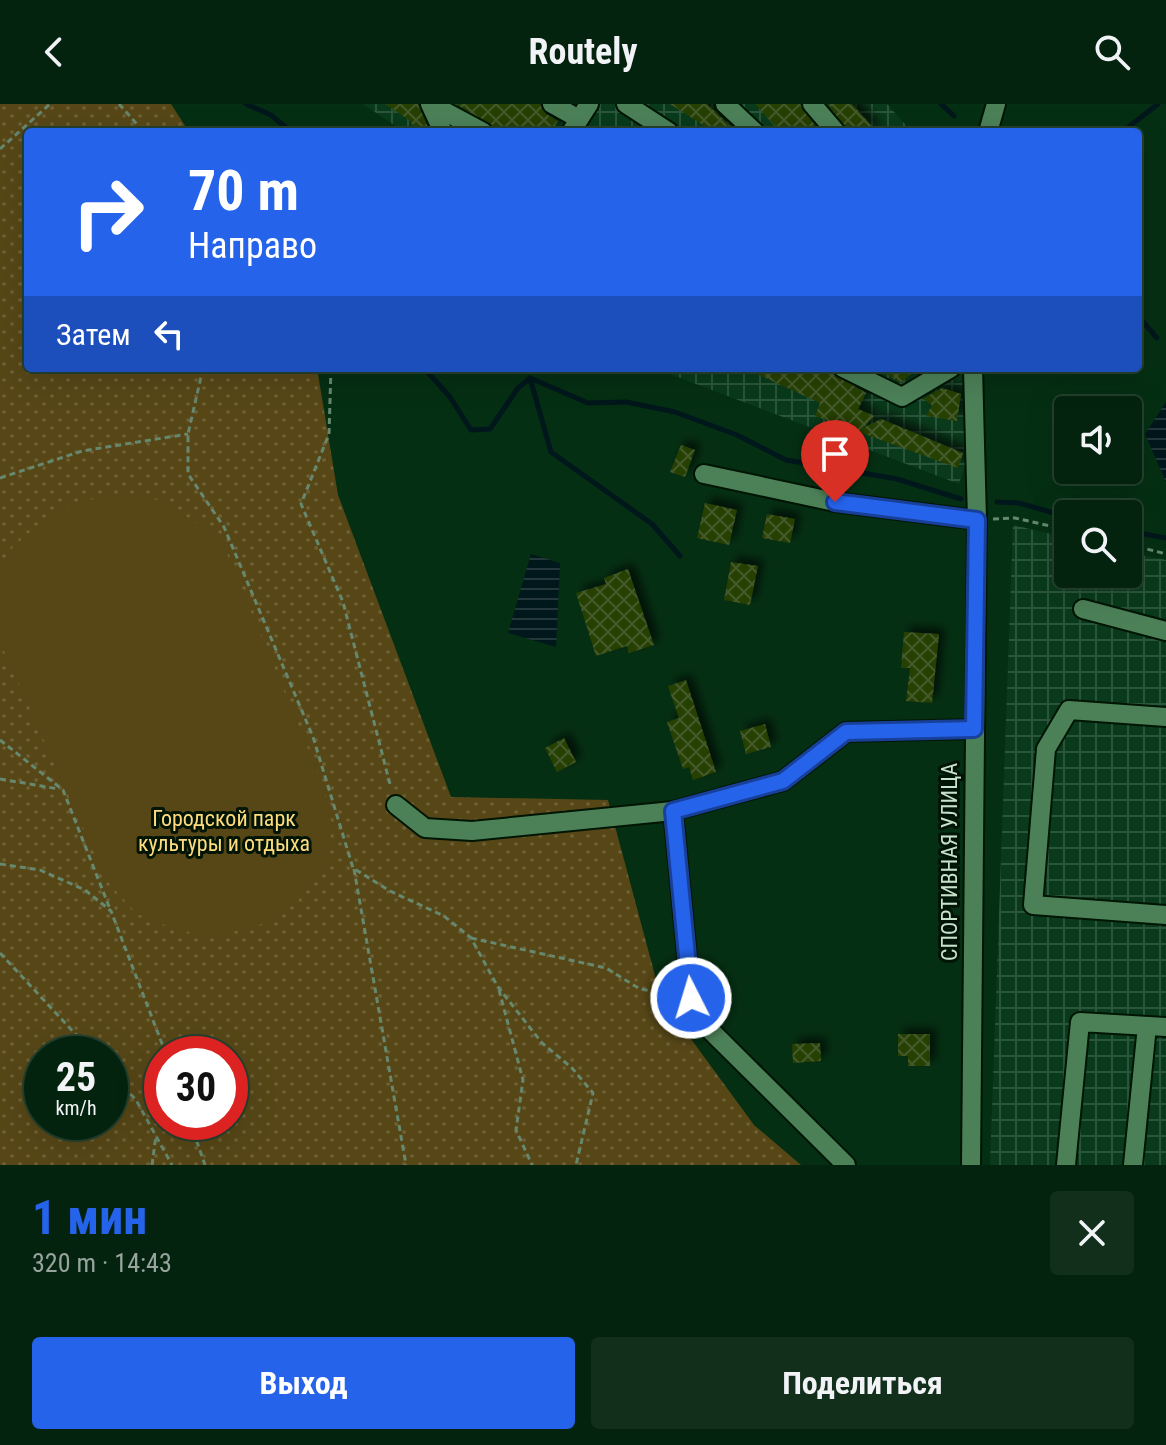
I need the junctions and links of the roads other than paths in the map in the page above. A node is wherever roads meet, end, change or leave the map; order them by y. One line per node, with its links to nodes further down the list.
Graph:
1 (431, 104): 8 (street); 9 (street)
2 (552, 104): 7 (street)
3 (626, 104): 10 (street)
4 (725, 104): 11 (street)
5 (812, 104): 12 (street)
6 (996, 104): 13 (street)
7 (579, 118)
8 (441, 128)
9 (476, 128)
10 (663, 128)
11 (751, 128)
12 (833, 128)
13 (989, 128)
14 (853, 372): 15 (street)
15 (944, 372)
16 (973, 372): 18 (street, СПОРТИВНАЯ УЛИЦА)
17 (704, 474): 18 (street)
18 (977, 520): 22 (street, СПОРТИВНАЯ УЛИЦА)
19 (1083, 609): 20 (street)
20 (1166, 631)
21 (1166, 717): 25 (street)
22 (974, 729): 24 (street); 28 (street, СПОРТИВНАЯ УЛИЦА)
23 (396, 805): 24 (street)
24 (673, 811): 27 (street)
25 (1166, 915)
26 (1157, 1027): 29 (street); 30 (street)
27 (846, 1165)
28 (971, 1165)
29 (1066, 1165)
30 (1133, 1165)

